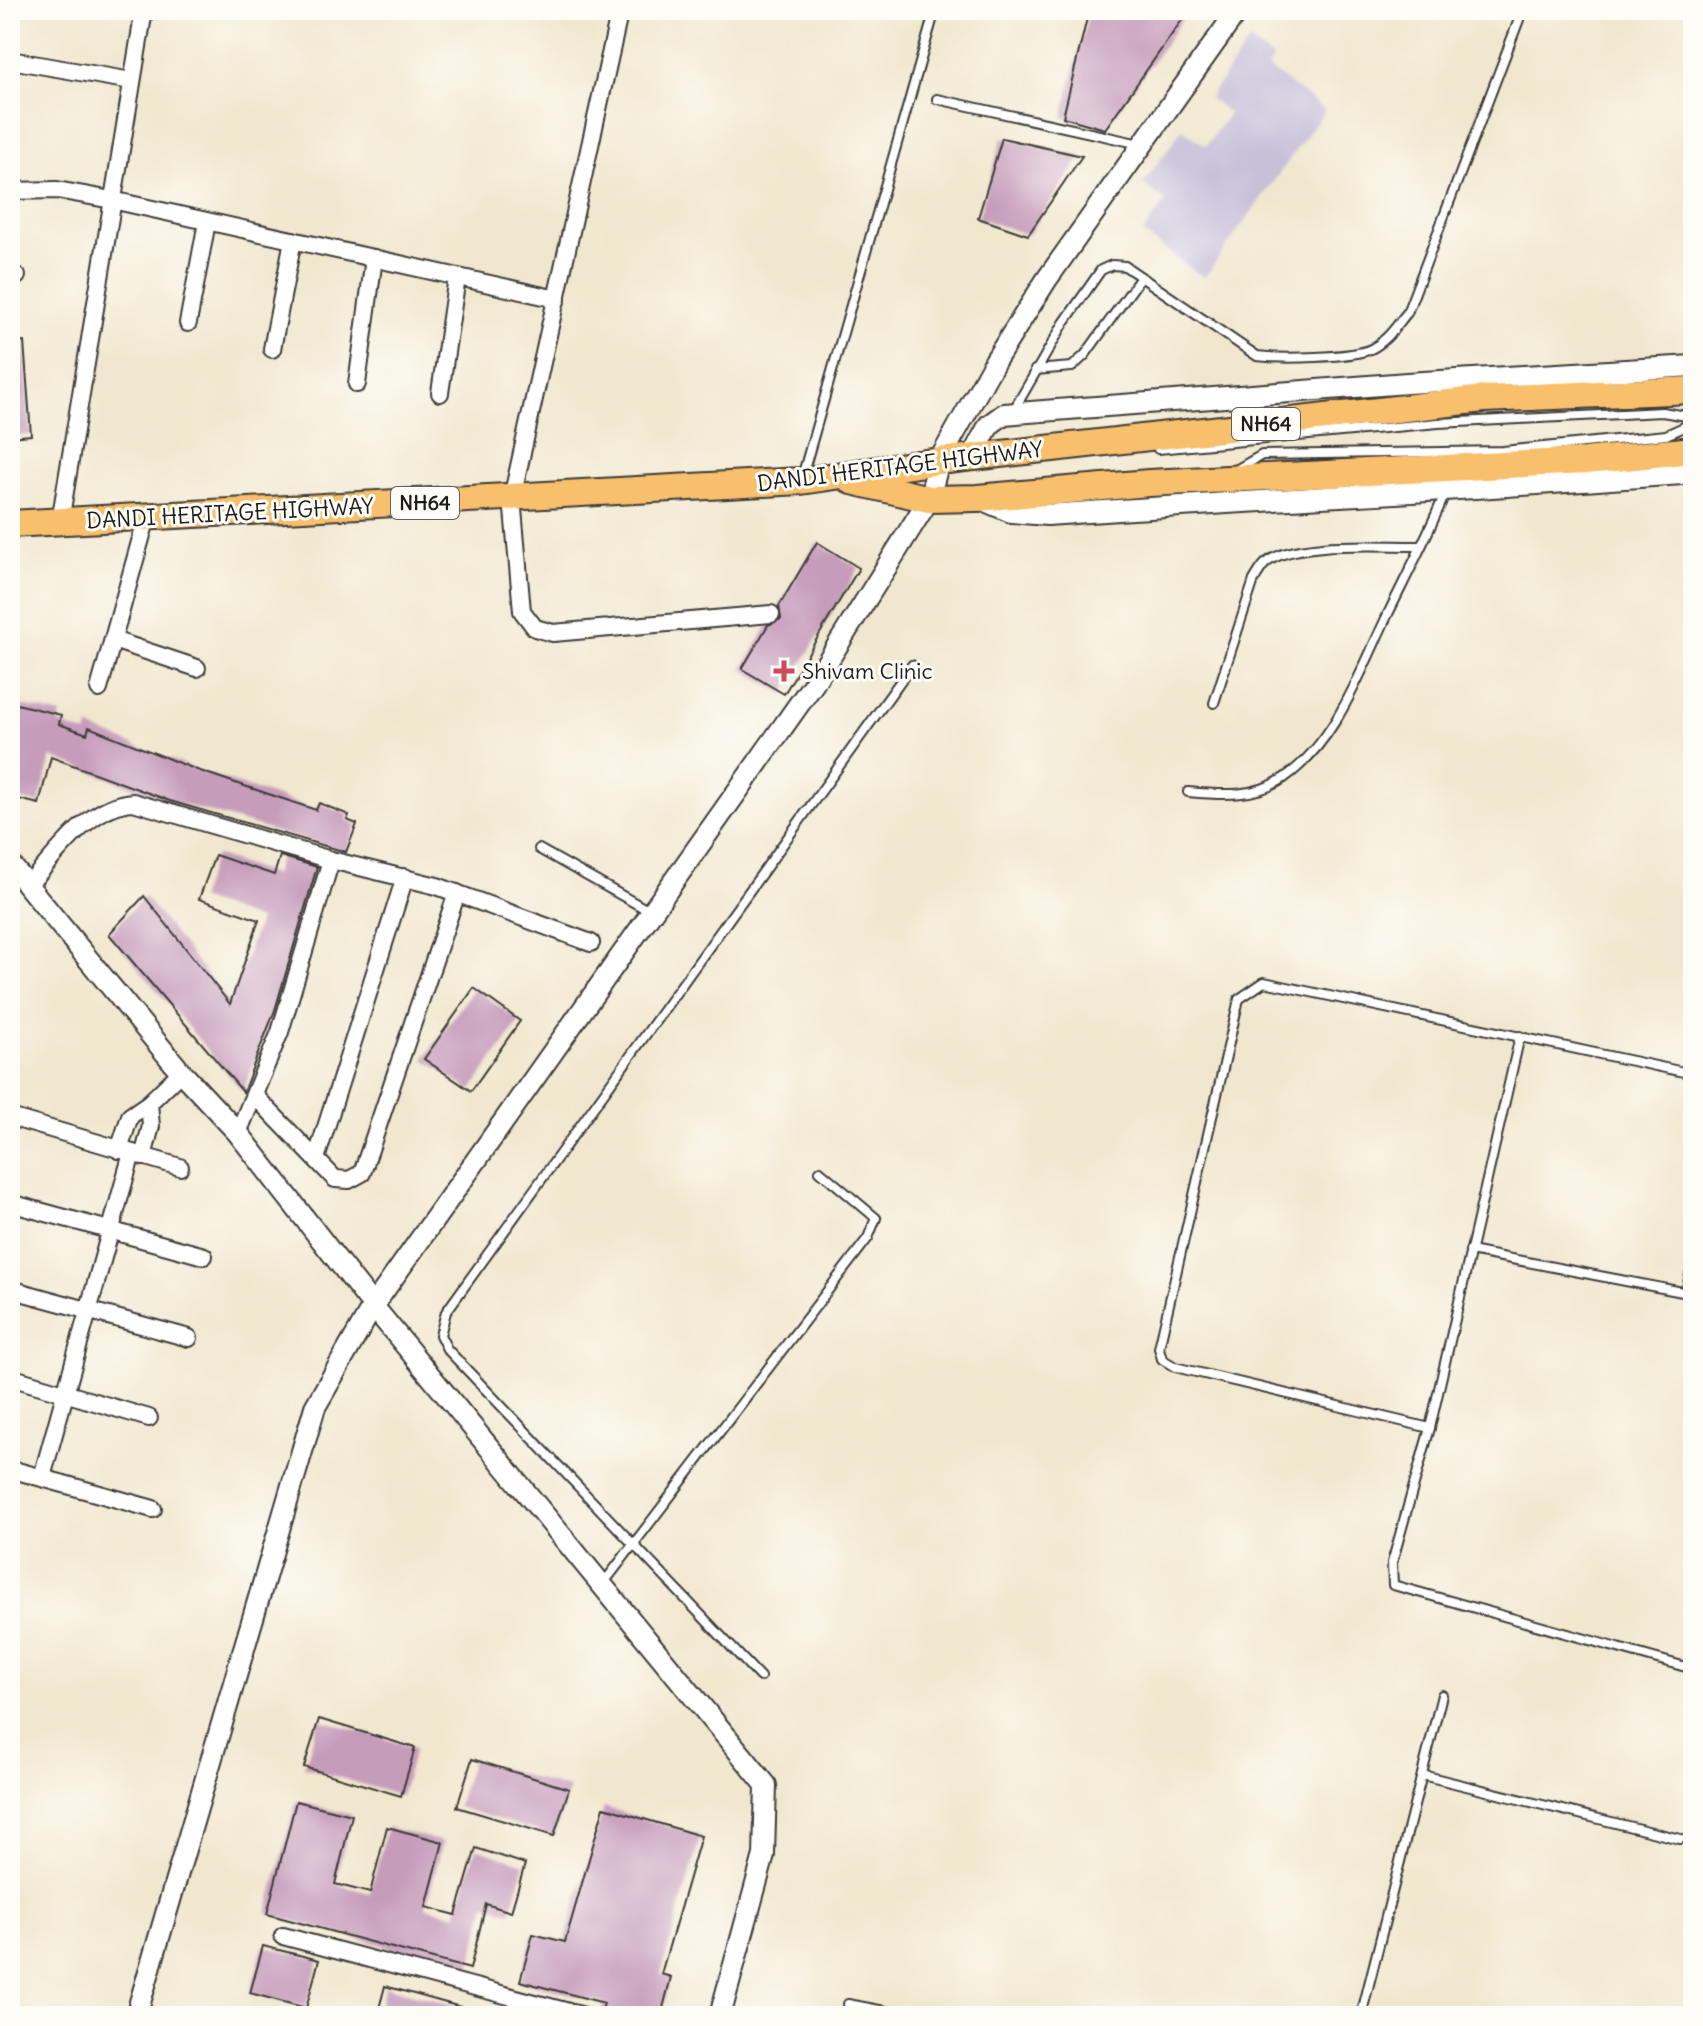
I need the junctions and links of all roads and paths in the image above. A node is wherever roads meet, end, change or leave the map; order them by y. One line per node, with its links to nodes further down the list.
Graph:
1 (144, 10): 7 (street)
2 (620, 10): 17 (street)
3 (935, 10): 37 (lane)
4 (1238, 10): 9 (street)
5 (1520, 17): 16 (lane)
6 (10, 60): 7 (street)
7 (132, 81): 11 (street)
8 (937, 99): 9 (lane)
9 (1145, 146): 32 (street)
10 (10, 191): 11 (street)
11 (112, 200): 12 (street); 42 (street)
12 (207, 222): 13 (street); 18 (street)
13 (293, 240): 14 (street); 19 (street)
14 (374, 258): 15 (street); 22 (street)
15 (457, 277): 17 (street); 24 (street)
16 (1141, 277): 21 (lane); 21 (lane)
17 (557, 299): 38 (street)
18 (188, 323)
19 (272, 349)
20 (1693, 366): 25 (street)
21 (1035, 370): 25 (lane)
22 (357, 384)
23 (1693, 390): 27 (highway, DANDI HERITAGE HIGHWAY / NH64)
24 (440, 393)
25 (1011, 413): 31 (street)
26 (1693, 420): 28 (lane); 35 (lane)
27 (1047, 449): 30 (lane); 31 (highway, DANDI HERITAGE HIGHWAY / NH64)
28 (1146, 450)
29 (1693, 450): 36 (highway, NH64)
30 (1076, 456)
31 (972, 457): 32 (highway, DANDI HERITAGE HIGHWAY / NH64)
32 (939, 461): 34 (highway, DANDI HERITAGE HIGHWAY / NH64); 40 (street)
33 (1693, 473): 36 (street)
34 (841, 478): 37 (highway, DANDI HERITAGE HIGHWAY / NH64); 40 (highway, NH64)
35 (1223, 480): 36 (highway, NH64); 39 (highway, NH64)
36 (1450, 480): 39 (street); 44 (lane)
37 (801, 481): 38 (highway, DANDI HERITAGE HIGHWAY / NH64)
38 (512, 498): 41 (highway, DANDI HERITAGE HIGHWAY / NH64); 45 (street)
39 (977, 498): 40 (highway, NH64)
40 (929, 499): 58 (street)
41 (147, 517): 42 (highway, DANDI HERITAGE HIGHWAY / NH64); 46 (street)
42 (60, 522): 43 (highway, DANDI HERITAGE HIGHWAY / NH64)
43 (10, 524)
44 (1421, 546): 50 (lane); 51 (lane)
45 (771, 614)
46 (113, 640): 48 (street); 49 (street)
47 (912, 665): 88 (lane)
48 (197, 668)
49 (99, 689)
50 (1214, 703)
51 (1188, 792)
52 (539, 849): 58 (lane)
53 (331, 860): 55 (street); 56 (street); 63 (street)
54 (10, 864): 56 (street)
55 (405, 877): 57 (street); 68 (street)
56 (27, 886): 61 (street)
57 (457, 893): 59 (street); 68 (street)
58 (652, 912): 78 (street)
59 (591, 943)
60 (1520, 1036): 62 (lane); 73 (lane); 84 (lane)
61 (181, 1072): 64 (street); 66 (street)
62 (1693, 1074)
63 (255, 1096): 66 (street); 68 (street)
64 (149, 1103): 67 (street); 67 (street)
65 (10, 1117): 67 (street)
66 (238, 1133): 78 (street)
67 (132, 1153): 69 (street); 72 (street)
68 (316, 1159)
69 (180, 1167)
70 (820, 1171): 88 (lane)
71 (10, 1203): 72 (street)
72 (110, 1230): 74 (street); 79 (street)
73 (1470, 1251): 77 (lane); 84 (lane)
74 (204, 1256)
75 (1693, 1260): 77 (lane)
76 (10, 1289): 79 (street)
77 (1690, 1294)
78 (373, 1306): 89 (street); 97 (street)
79 (87, 1310): 80 (street); 82 (street)
80 (189, 1338)
81 (10, 1377): 82 (street)
82 (64, 1393): 83 (street); 86 (street)
83 (149, 1418)
84 (1430, 1428): 90 (lane)
85 (10, 1469): 86 (street)
86 (42, 1477): 87 (street)
87 (153, 1509)
88 (633, 1545): 89 (lane); 91 (lane)
89 (602, 1584): 99 (street)
90 (1693, 1669)
91 (760, 1677)
92 (1442, 1695): 93 (lane)
93 (1422, 1775): 94 (lane); 101 (lane)
94 (1680, 1839)
95 (283, 1936): 98 (street)
96 (848, 2004): 100 (lane)
97 (136, 2016)
98 (584, 2016)
99 (720, 2016)
100 (911, 2016)
101 (1361, 2016)

